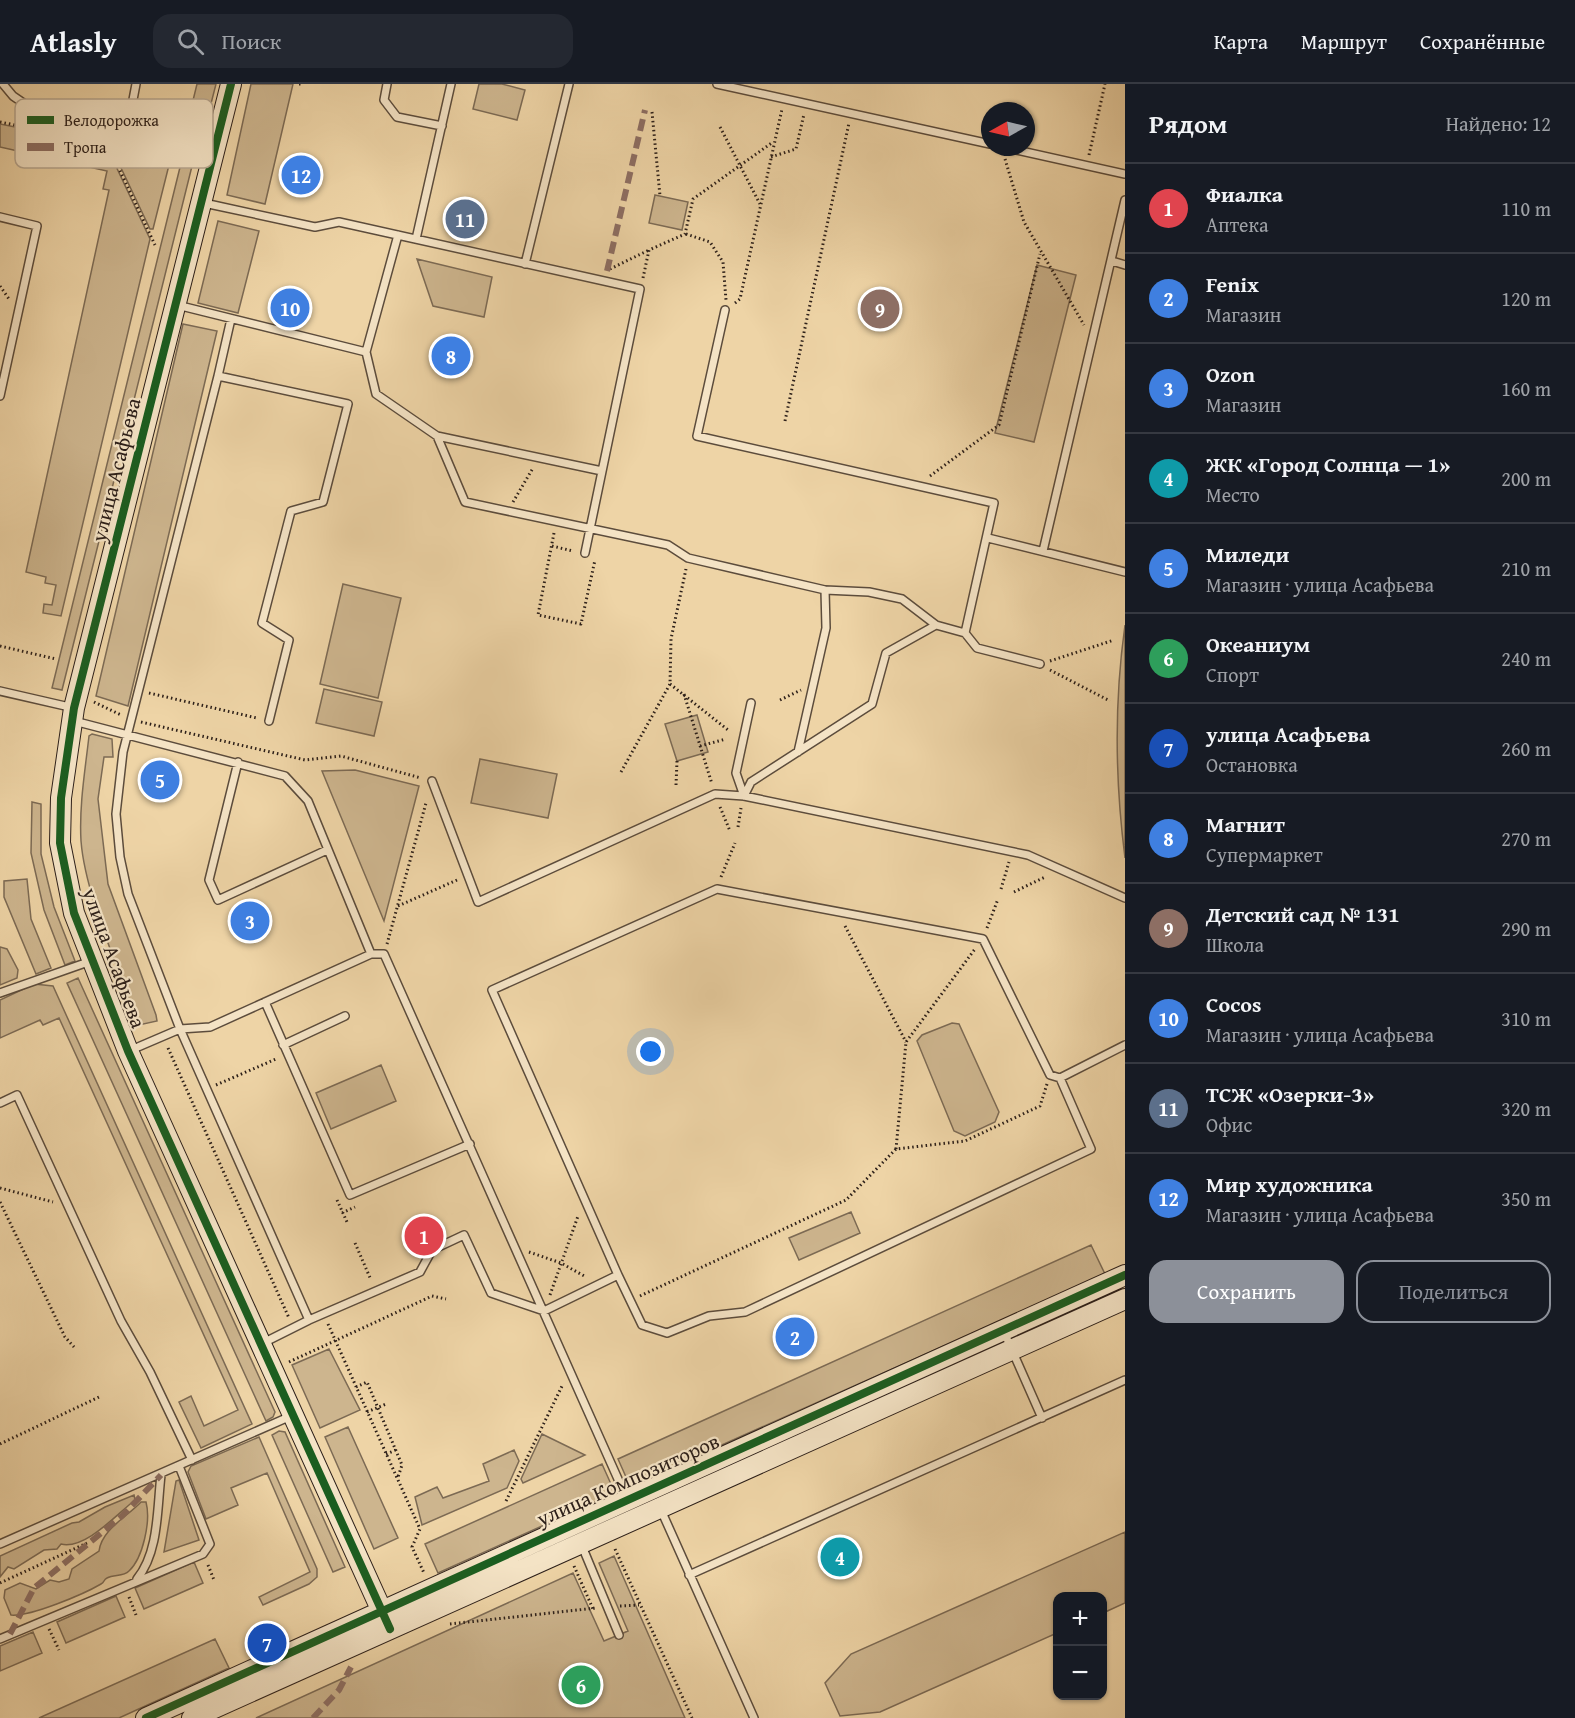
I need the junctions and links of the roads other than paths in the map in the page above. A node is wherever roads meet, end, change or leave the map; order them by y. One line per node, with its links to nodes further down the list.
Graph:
1 (3, 84): 8 (lane)
2 (136, 84): 9 (lane)
3 (231, 84): 12 (street, улица Асафьева)
4 (387, 84): 10 (lane)
5 (451, 84): 10 (lane)
6 (569, 84): 23 (lane)
7 (717, 84): 11 (lane)
8 (17, 99)
9 (133, 99)
10 (441, 126): 21 (lane)
11 (981, 142)
12 (215, 149): 14 (street, улица Асафьева)
13 (1035, 154): 16 (lane)
14 (213, 157)
15 (210, 168): 18 (street, улица Асафьева)
16 (1125, 174)
17 (1125, 200): 22 (lane)
18 (202, 203): 20 (lane); 25 (street, улица Асафьева)
19 (0, 218): 30 (lane)
20 (398, 235): 21 (lane); 28 (lane)
21 (416, 239): 23 (lane)
22 (1112, 261): 24 (lane); 35 (lane)
23 (525, 264): 32 (lane)
24 (1125, 265)
25 (177, 305): 27 (lane); 44 (street, улица Асафьева)
26 (725, 310): 34 (lane)
27 (231, 319): 28 (lane); 29 (lane)
28 (366, 352): 31 (lane)
29 (218, 376): 45 (lane); 46 (lane)
30 (0, 396)
31 (437, 436): 32 (lane); 33 (lane)
32 (602, 471): 33 (lane)
33 (589, 530): 36 (lane); 38 (lane)
34 (988, 538): 35 (lane); 40 (lane)
35 (1043, 551): 37 (lane)
36 (585, 553)
37 (1125, 572)
38 (825, 590): 39 (lane); 47 (lane)
39 (936, 625): 40 (lane); 47 (lane)
40 (964, 633): 41 (lane)
41 (1040, 664)
42 (0, 691): 44 (lane)
43 (751, 703): 50 (lane)
44 (73, 714): 46 (lane); 54 (street, улица Асафьева)
45 (269, 721)
46 (128, 733): 48 (lane); 58 (lane)
47 (798, 752): 50 (lane)
48 (238, 762): 51 (lane); 51 (lane)
49 (432, 781): 50 (lane)
50 (744, 796): 52 (lane)
51 (327, 850): 53 (lane)
52 (1125, 898)
53 (371, 954): 56 (lane); 64 (lane)
54 (93, 961): 55 (lane); 61 (street, улица Асафьева)
55 (0, 993)
56 (265, 1002): 58 (lane); 59 (lane)
57 (345, 1016): 59 (lane)
58 (180, 1029): 61 (lane); 69 (lane)
59 (283, 1045): 64 (lane)
60 (1125, 1045): 62 (lane)
61 (128, 1051): 71 (street, улица Асафьева)
62 (1059, 1078): 65 (lane); 65 (lane)
63 (0, 1103): 76 (lane)
64 (470, 1143): 68 (lane)
65 (618, 1275): 68 (lane)
66 (1125, 1275): 70 (street, улица Композиторов)
67 (1125, 1299): 72 (street, улица Композиторов)
68 (544, 1311): 69 (lane); 79 (lane)
69 (309, 1320): 71 (lane)
70 (1003, 1330): 72 (lane); 79 (street, улица Композиторов)
71 (261, 1344): 74 (street, улица Асафьева)
72 (1011, 1350): 75 (lane); 80 (street, улица Композиторов)
73 (1125, 1380): 75 (lane)
74 (294, 1415): 76 (lane); 87 (street, улица Асафьева)
75 (1042, 1418): 85 (lane)
76 (192, 1460): 77 (lane)
77 (179, 1466): 78 (lane); 86 (lane)
78 (161, 1475): 83 (lane); 86 (lane)
79 (627, 1500): 81 (lane); 82 (street, улица Композиторов)
80 (660, 1508): 81 (street, улица Композиторов); 85 (lane)
81 (636, 1519): 84 (street, улица Композиторов)
82 (572, 1525): 84 (lane); 87 (street, улица Композиторов)
83 (0, 1544)
84 (580, 1544): 87 (street, улица Композиторов); 88 (lane)
85 (689, 1575): 92 (lane)
86 (135, 1581): 89 (lane)
87 (386, 1620): 90 (street, улица Композиторов); 91 (street, улица Композиторов)
88 (619, 1635)
89 (0, 1639)
90 (157, 1716)
91 (192, 1718)
92 (754, 1718)

